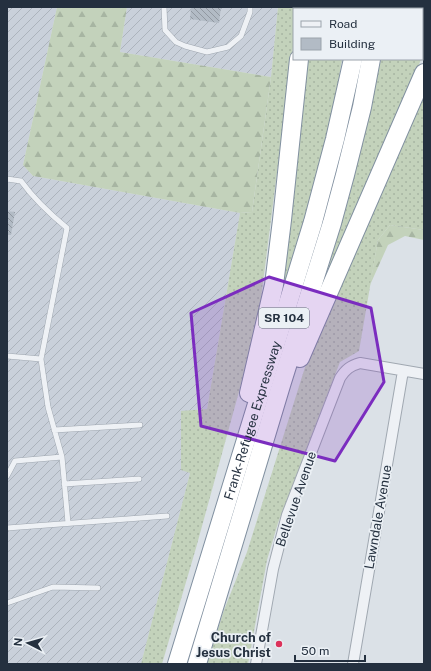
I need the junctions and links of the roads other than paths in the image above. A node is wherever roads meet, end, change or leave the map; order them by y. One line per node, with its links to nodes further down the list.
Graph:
1 (164, 7): 2 (lane)
2 (250, 7)
3 (299, 60): 16 (highway)
4 (353, 60): 16 (highway, Frank-Refugee Expressway / SR 104)
5 (371, 60): 12 (highway, Frank-Refugee Expressway / SR 104)
6 (424, 73): 12 (highway)
7 (7, 179): 9 (lane)
8 (7, 356): 9 (lane)
9 (41, 359): 14 (lane)
10 (403, 371): 11 (street); 27 (street, Bellevue Avenue); 28 (street, Lawndale Avenue)
11 (424, 374)
12 (280, 391): 26 (highway, Frank-Refugee Expressway / SR 104)
13 (140, 424): 14 (lane)
14 (54, 430): 15 (lane)
15 (62, 457): 17 (lane); 19 (lane)
16 (238, 463): 25 (highway, Frank-Refugee Expressway / SR 104)
17 (7, 476)
18 (139, 479): 19 (lane)
19 (64, 484): 21 (lane)
20 (167, 516): 21 (lane)
21 (68, 524): 22 (lane)
22 (7, 528)
23 (98, 588): 24 (lane)
24 (7, 603)
25 (177, 664)
26 (197, 664)
27 (256, 664)
28 (353, 664)

